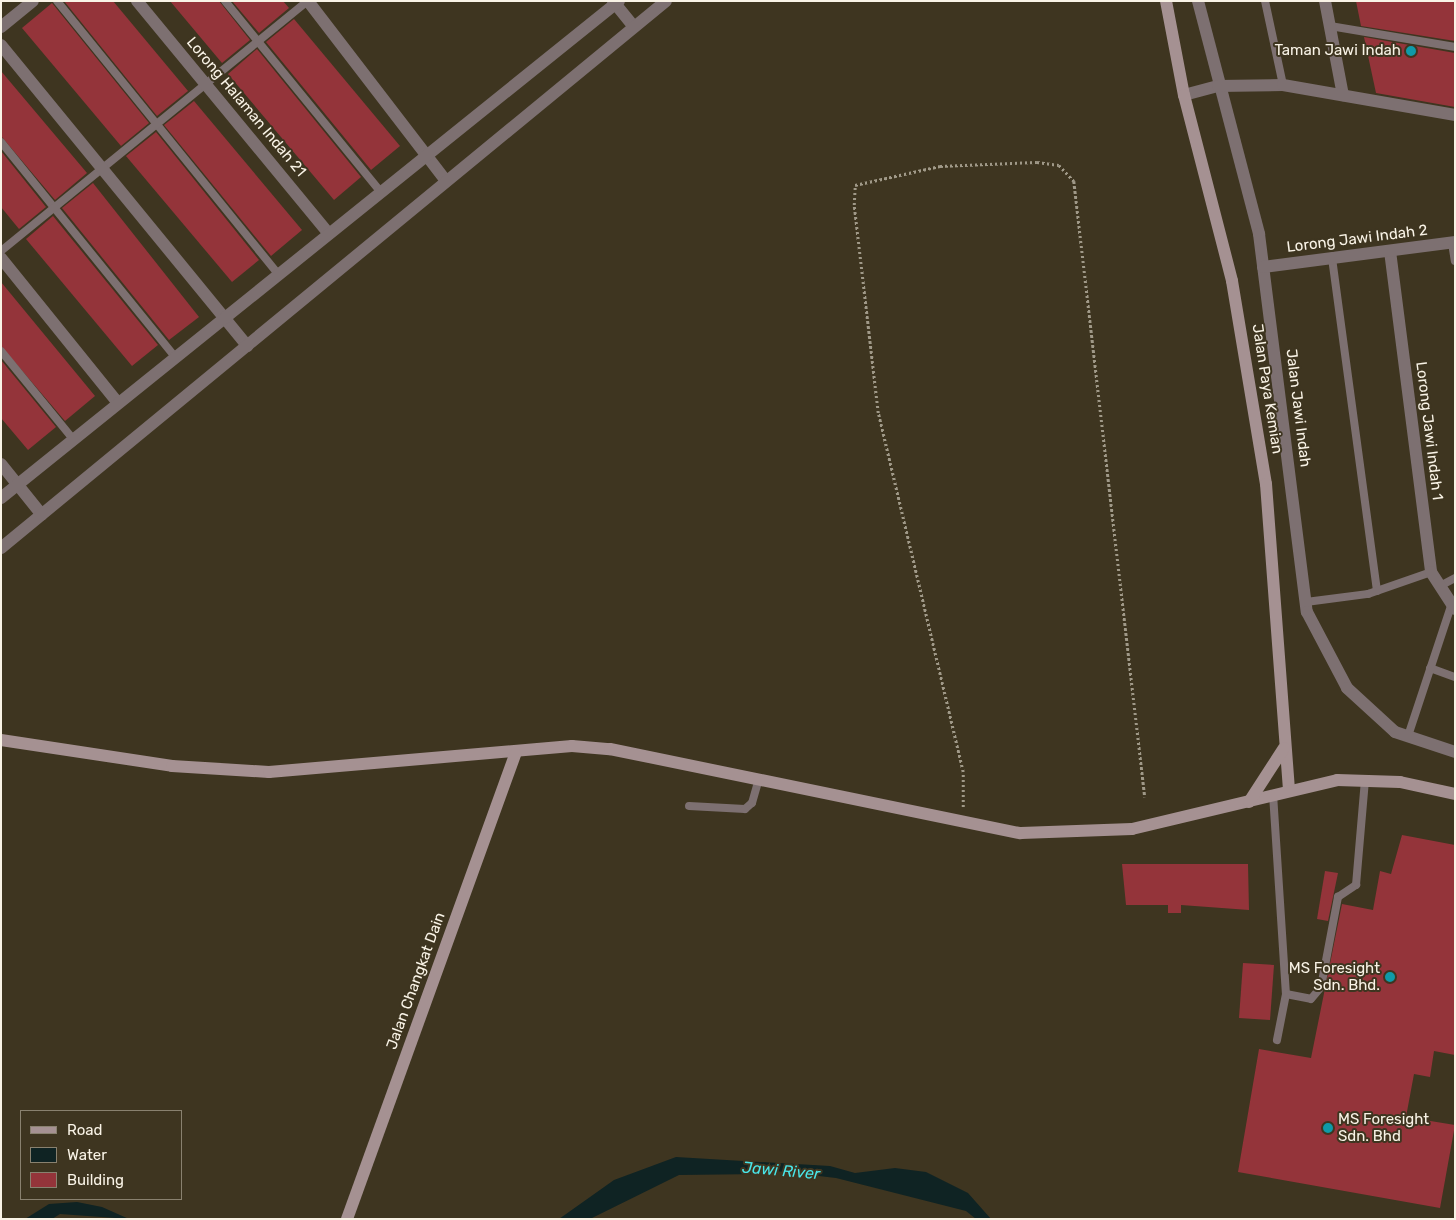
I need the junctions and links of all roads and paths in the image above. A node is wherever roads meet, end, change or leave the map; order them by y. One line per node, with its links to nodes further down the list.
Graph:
1 (33, 1): 14 (street)
2 (57, 1): 24 (lane)
3 (137, 1): 18 (street, Lorong Halaman Indah 21)
4 (225, 1): 15 (lane)
5 (307, 1): 15 (lane); 26 (street)
6 (666, 1): 12 (street)
7 (1166, 1): 21 (main road, Jalan Paya Kemian)
8 (1198, 1): 20 (street, Jalan Jawi Indah)
9 (1265, 1): 19 (lane)
10 (1325, 1): 13 (street)
11 (616, 2): 12 (street); 26 (street)
12 (634, 26): 28 (street)
13 (1330, 26): 17 (lane); 22 (street)
14 (1, 27)
15 (258, 41): 18 (lane); 29 (lane)
16 (1, 45): 27 (street)
17 (1455, 47)
18 (206, 84): 24 (lane); 31 (street, Lorong Halaman Indah 21)
19 (1283, 85): 20 (street); 22 (street)
20 (1218, 86): 21 (street); 38 (street, Jalan Jawi Indah)
21 (1184, 95): 61 (main road, Jalan Paya Kemian)
22 (1343, 95): 23 (street)
23 (1455, 115)
24 (156, 124): 27 (lane); 39 (lane)
25 (1, 142): 30 (lane)
26 (426, 154): 28 (street); 29 (street)
27 (103, 169): 30 (lane); 40 (street)
28 (446, 181): 41 (street)
29 (380, 191): 31 (street)
30 (54, 208): 33 (lane); 43 (lane)
31 (328, 232): 39 (street)
32 (1454, 243): 34 (street, Lorong Jawi Indah 2); 37 (lane)
33 (1, 251)
34 (1390, 251): 36 (street, Lorong Jawi Indah 2); 51 (street, Lorong Jawi Indah 1)
35 (1, 258): 44 (street)
36 (1332, 258): 38 (street, Lorong Jawi Indah 2); 54 (lane)
37 (1455, 262)
38 (1263, 267): 55 (street, Jalan Jawi Indah)
39 (278, 274): 40 (street)
40 (224, 318): 41 (street); 43 (street)
41 (247, 346): 49 (street)
42 (1, 351): 45 (lane)
43 (175, 357): 44 (street)
44 (118, 403): 45 (street)
45 (73, 439): 47 (street)
46 (1, 464): 47 (street)
47 (18, 484): 48 (street); 49 (street)
48 (1, 498)
49 (42, 515): 50 (street)
50 (1, 548)
51 (1431, 572): 53 (street, Lorong Jawi Indah 1); 54 (lane)
52 (1455, 578): 53 (lane)
53 (1440, 586): 56 (street, Lorong Jawi Indah 1)
54 (1377, 591): 55 (lane)
55 (1306, 602): 59 (street, Jalan Jawi Indah)
56 (1453, 608): 57 (lane)
57 (1430, 668): 58 (lane); 59 (lane)
58 (1455, 677)
59 (1408, 736): 62 (street, Jalan Jawi Indah)
60 (1, 740): 63 (main road)
61 (1284, 748): 66 (main road, Jalan Paya Kemian); 70 (main road)
62 (1455, 752)
63 (515, 754): 64 (main road); 75 (main road, Jalan Changkat Dain)
64 (759, 779): 71 (lane); 72 (main road)
65 (1365, 781): 66 (main road); 68 (main road); 73 (lane)
66 (1288, 789): 67 (main road)
67 (1274, 794): 70 (main road); 73 (lane)
68 (1455, 794)
69 (1145, 797): 72 (path)
70 (1249, 802): 72 (main road)
71 (689, 806)
72 (963, 822)
73 (1286, 994): 74 (lane)
74 (1277, 1040)
75 (347, 1219)

